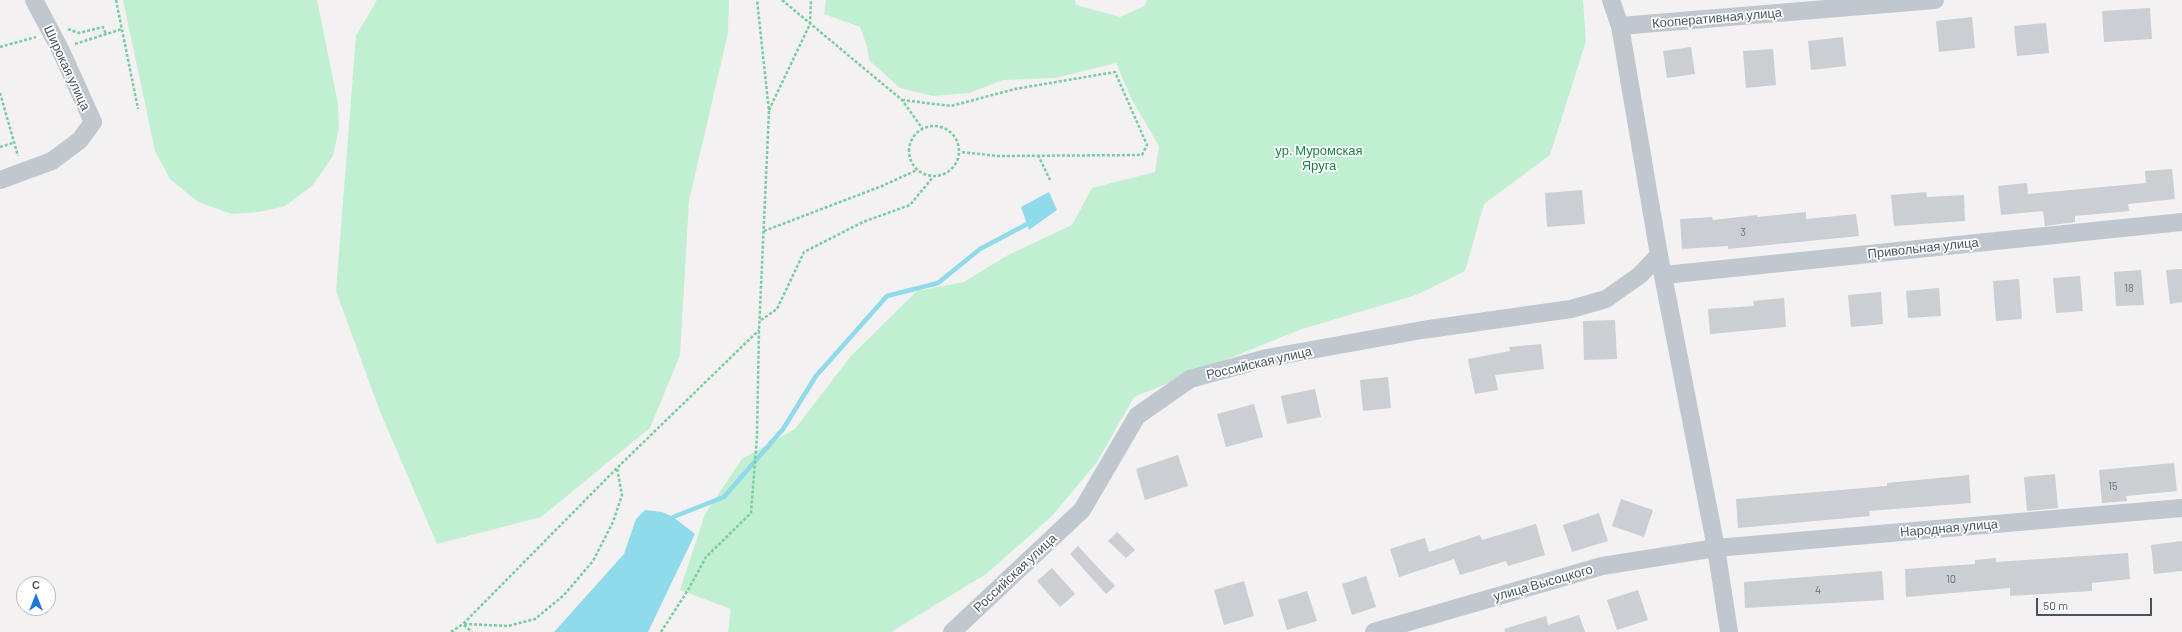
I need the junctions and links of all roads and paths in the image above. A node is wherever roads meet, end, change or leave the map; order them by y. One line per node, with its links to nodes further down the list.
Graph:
1 (34, 0): 11 (street, Широкая улица)
2 (116, 0): 10 (path)
3 (757, 0): 15 (path)
4 (782, 0): 8 (path)
5 (812, 0): 8 (path)
6 (1611, 0): 9 (street)
7 (1935, 0): 9 (street, Кооперативная улица)
8 (810, 24): 13 (path); 15 (path)
9 (1620, 26): 28 (street)
10 (122, 29): 11 (path); 14 (path)
11 (60, 49): 22 (street, Широкая улица)
12 (0, 93): 17 (path)
13 (902, 100): 16 (path); 20 (path)
14 (138, 110)
15 (769, 110): 27 (path)
16 (922, 128): 19 (path); 21 (path)
17 (13, 143): 18 (path); 22 (path)
18 (0, 147)
19 (960, 152): 20 (path); 23 (path)
20 (1038, 155): 25 (path)
21 (917, 170): 23 (path); 27 (path)
22 (24, 172): 24 (street, Широкая улица)
23 (933, 177): 30 (path)
24 (0, 180)
25 (1050, 180)
26 (2182, 222): 29 (street, Привольная улица)
27 (764, 232): 30 (path)
28 (1659, 255): 29 (street); 39 (street, Российская улица)
29 (1664, 274): 34 (street)
30 (760, 320): 31 (path)
31 (760, 330): 32 (path); 38 (path)
32 (617, 468): 35 (path); 35 (path)
33 (2182, 508): 34 (street, Народная улица)
34 (1716, 548): 40 (street, улица Высоцкого); 41 (street)
35 (463, 624): 36 (path); 37 (path)
36 (451, 632)
37 (472, 632)
38 (660, 632)
39 (952, 632)
40 (1374, 632)
41 (1729, 632)

